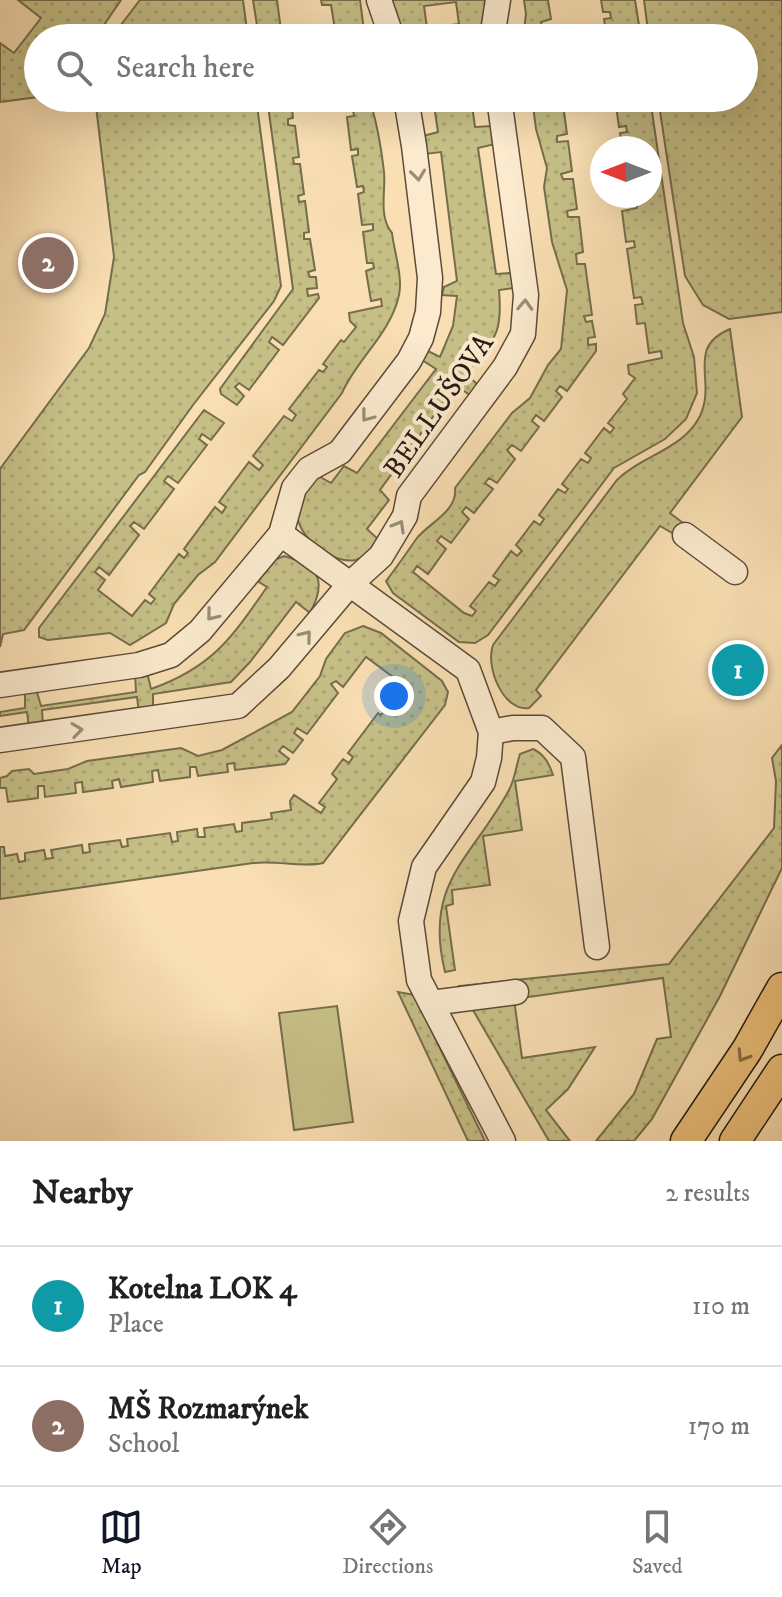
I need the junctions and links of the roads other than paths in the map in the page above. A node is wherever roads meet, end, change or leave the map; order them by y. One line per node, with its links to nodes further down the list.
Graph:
1 (379, 0): 3 (street)
2 (498, 0): 4 (street)
3 (387, 24)
4 (494, 24)
5 (408, 112): 7 (street, BELLUŠOVA, one-way to 7)
6 (501, 112): 10 (street, BELLUŠOVA, one-way to 6)
7 (281, 534): 10 (street); 11 (street, BELLUŠOVA, one-way to 11)
8 (685, 535): 9 (street)
9 (735, 572)
10 (349, 585): 12 (street); 13 (street, BELLUŠOVA, one-way to 10)
11 (0, 685)
12 (491, 732): 14 (street); 17 (street)
13 (0, 740)
14 (597, 947)
15 (782, 988): 20 (main road, one-way to 20)
16 (516, 992): 17 (street)
17 (431, 1003): 19 (street)
18 (782, 1070): 21 (main road)
19 (503, 1141)
20 (686, 1141)
21 (735, 1141)

